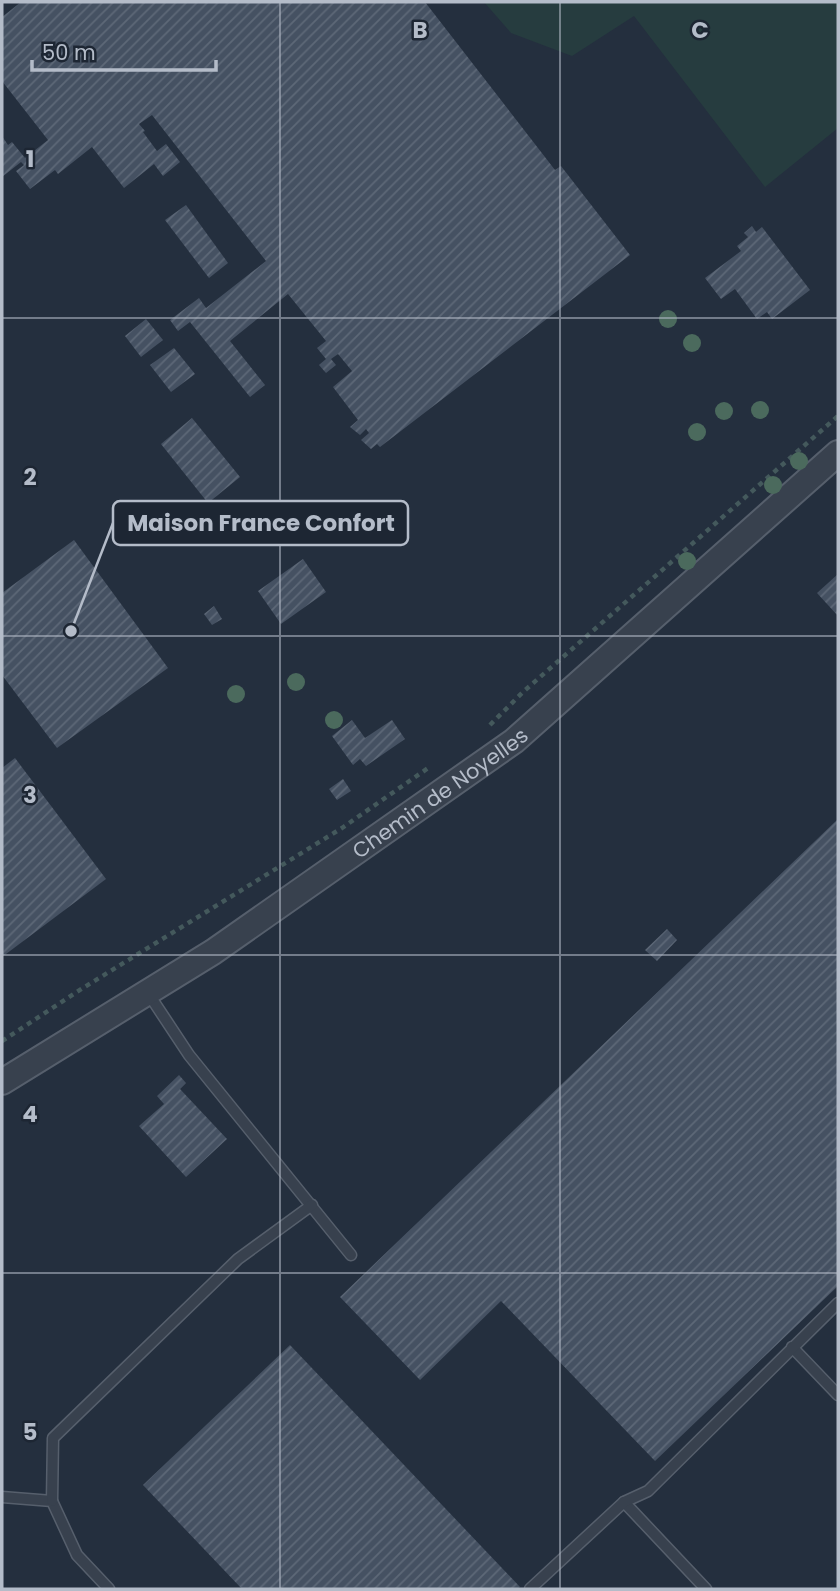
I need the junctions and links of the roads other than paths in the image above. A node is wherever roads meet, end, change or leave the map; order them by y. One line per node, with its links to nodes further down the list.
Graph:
1 (838, 453): 2 (street, Chemin de Noyelles)
2 (148, 993): 3 (street, Chemin de Noyelles); 4 (lane)
3 (2, 1082)
4 (312, 1205): 5 (lane); 10 (lane)
5 (351, 1255)
6 (838, 1303): 7 (lane)
7 (792, 1347): 8 (lane); 11 (lane)
8 (838, 1395)
9 (2, 1497): 10 (lane)
10 (52, 1501): 12 (lane)
11 (624, 1502): 13 (lane); 14 (lane)
12 (109, 1589)
13 (530, 1589)
14 (706, 1589)

